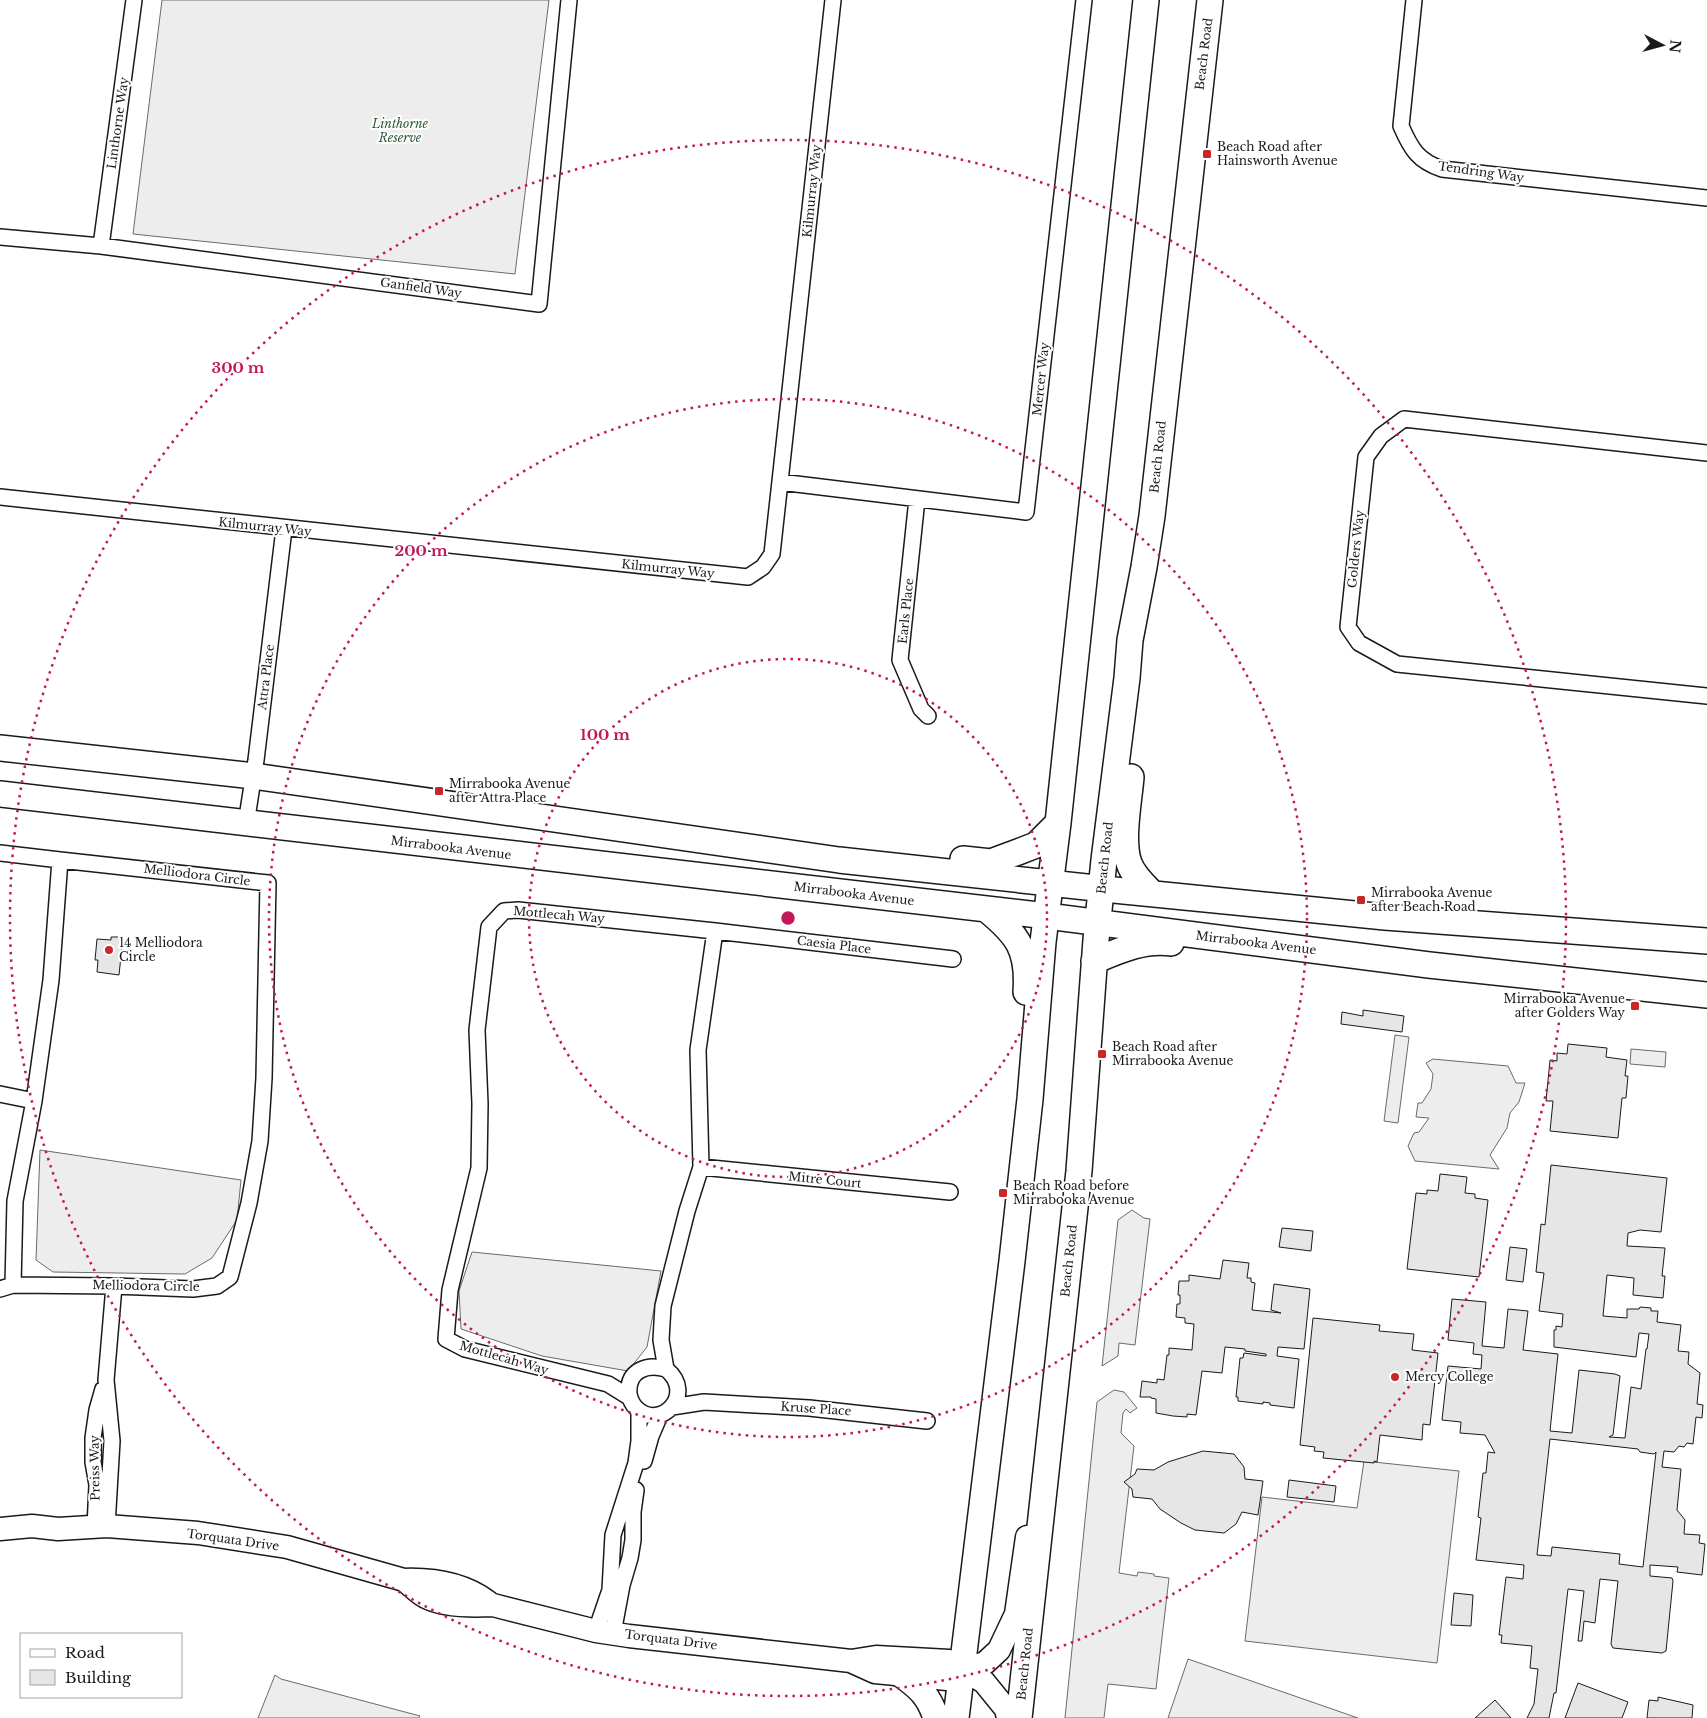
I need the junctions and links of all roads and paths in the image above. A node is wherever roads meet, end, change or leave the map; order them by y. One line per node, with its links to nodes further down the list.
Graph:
1 (134, 0): 10 (street, Linthorne Way)
2 (570, 0): 10 (street, Ganfield Way)
3 (833, 0): 12 (street, Kilmurray Way)
4 (1084, 0): 14 (street, Mercer Way)
5 (1146, 0): 22 (main road)
6 (1210, 0): 16 (main road, Beach Road)
7 (1414, 0): 8 (street, Tendring Way)
8 (1707, 198)
9 (0, 237): 10 (street, Ganfield Way)
10 (101, 246)
11 (1707, 452): 17 (street, Golders Way)
12 (780, 482): 14 (street, Mercer Way); 15 (street, Kilmurray Way)
13 (0, 497): 15 (street, Kilmurray Way)
14 (917, 499): 18 (street, Earls Place)
15 (284, 529): 20 (street, Attra Place)
16 (1127, 678): 28 (main road, Beach Road); 29 (main road)
17 (1707, 696)
18 (928, 716)
19 (0, 748): 20 (main road)
20 (254, 776): 23 (street, Attra Place); 26 (main road)
21 (0, 794): 23 (main road, Mirrabooka Avenue)
22 (1058, 823): 26 (main road); 27 (main road)
23 (246, 824): 30 (main road, Mirrabooka Avenue)
24 (0, 853): 25 (street)
25 (60, 860): 41 (street, Melliodora Circle); 44 (street, Melliodora Circle)
26 (839, 860): 27 (main road)
27 (1050, 883): 28 (main road); 31 (main road)
28 (1102, 889): 29 (main road); 32 (main road, Beach Road)
29 (1152, 893): 34 (main road)
30 (986, 909): 31 (main road, Mirrabooka Avenue); 40 (main road)
31 (1047, 916): 32 (main road, Mirrabooka Avenue); 40 (main road)
32 (1098, 923): 35 (main road, Mirrabooka Avenue); 37 (main road, Beach Road)
33 (715, 931): 36 (street, Caesia Place); 42 (street, Mottlecah Way); 50 (street, Mottlecah Way)
34 (1707, 941)
35 (1368, 957): 37 (main road); 38 (main road, Mirrabooka Avenue)
36 (953, 959)
37 (1094, 961): 57 (main road, Beach Road)
38 (1706, 990)
39 (0, 1094): 41 (street)
40 (1030, 1099): 64 (main road)
41 (34, 1100): 45 (street, Melliodora Circle)
42 (701, 1167): 43 (street, Mitre Court); 46 (street, Mottlecah Way)
43 (950, 1192)
44 (114, 1286): 45 (street, Melliodora Circle); 58 (street, Preiss Way)
45 (7, 1287)
46 (661, 1340): 47 (street, Mottlecah Way); 48 (street, Mottlecah Way)
47 (647, 1367): 48 (street); 49 (street, Mottlecah Way)
48 (666, 1369): 51 (street, Mottlecah Way)
49 (632, 1378): 50 (street, Mottlecah Way); 52 (street)
50 (608, 1384): 52 (street, Mottlecah Way)
51 (678, 1384): 53 (street); 55 (street)
52 (629, 1396): 54 (street, Mottlecah Way)
53 (704, 1402): 55 (street, Kruse Place); 56 (street, Kruse Place)
54 (639, 1411): 55 (street); 62 (street)
55 (666, 1411): 62 (street)
56 (927, 1421)
57 (1047, 1474): 64 (street, Torquata Drive); 69 (main road, Beach Road)
58 (101, 1526): 60 (street, Torquata Drive); 62 (street, Torquata Drive)
59 (0, 1529): 60 (street, Torquata Drive)
60 (58, 1529): 61 (street, Torquata Drive)
61 (0, 1542)
62 (604, 1632): 63 (street, Torquata Drive)
63 (851, 1661): 64 (street, Torquata Drive); 65 (street, Torquata Drive)
64 (961, 1670): 65 (street, Torquata Drive); 67 (main road); 68 (street, Torquata Drive)
65 (902, 1675): 66 (main road)
66 (936, 1718)
67 (956, 1718)
68 (1008, 1718)
69 (1019, 1718)

